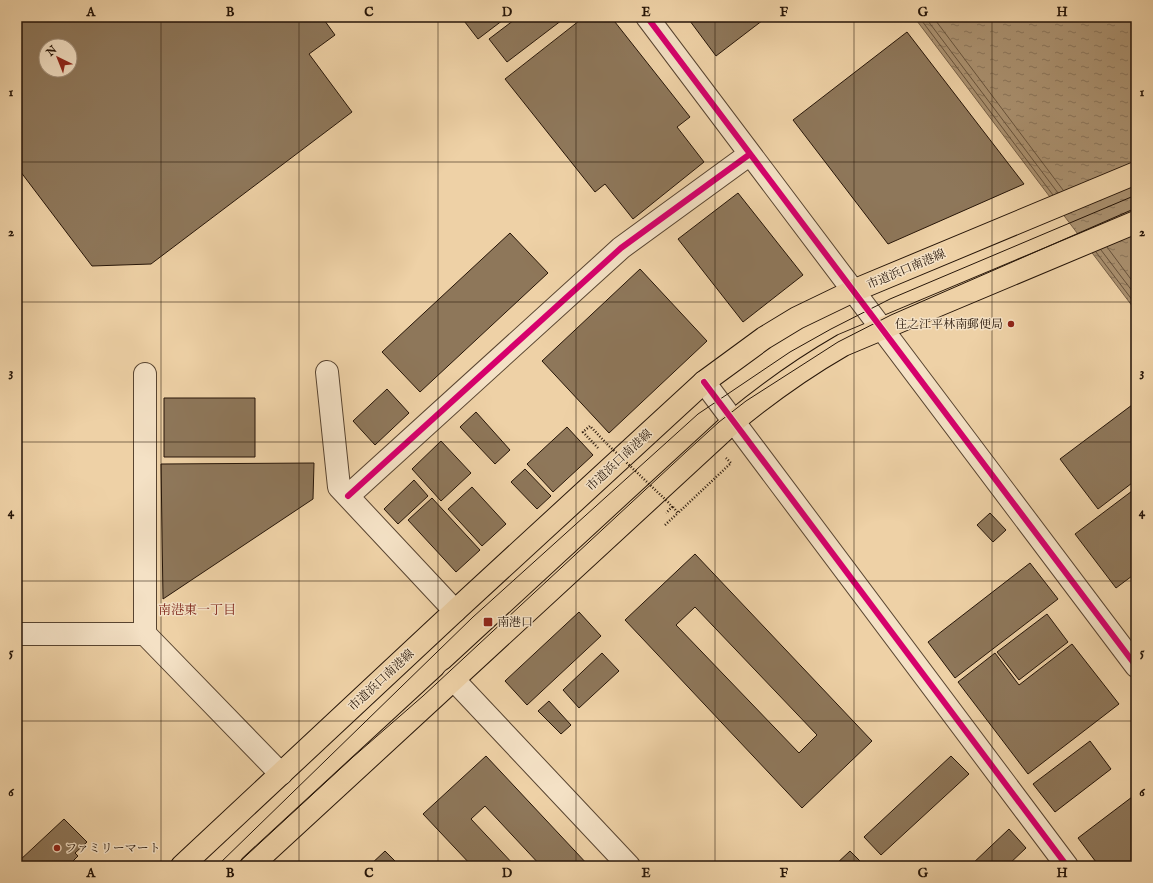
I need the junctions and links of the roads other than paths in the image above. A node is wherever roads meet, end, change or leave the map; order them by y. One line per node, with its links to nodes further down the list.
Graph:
1 (647, 17): 2 (street)
2 (750, 154): 5 (street); 11 (street)
3 (1136, 173): 5 (main road, 市道浜口南港線)
4 (1136, 222): 6 (main road)
5 (853, 291): 6 (street); 9 (main road, 市道浜口南港線)
6 (882, 328): 10 (main road); 15 (street)
7 (327, 372): 11 (street)
8 (145, 374): 14 (street)
9 (704, 382): 10 (street); 12 (main road, 市道浜口南港線)
10 (733, 422): 16 (main road); 21 (street)
11 (348, 496): 12 (street)
12 (455, 611): 17 (main road, 市道浜口南港線)
13 (17, 634): 14 (street)
14 (145, 634): 17 (street)
15 (1136, 666)
16 (453, 679): 19 (main road); 20 (street)
17 (281, 774): 18 (main road, 市道浜口南港線)
18 (182, 866)
19 (251, 866)
20 (628, 866)
21 (1067, 866)

